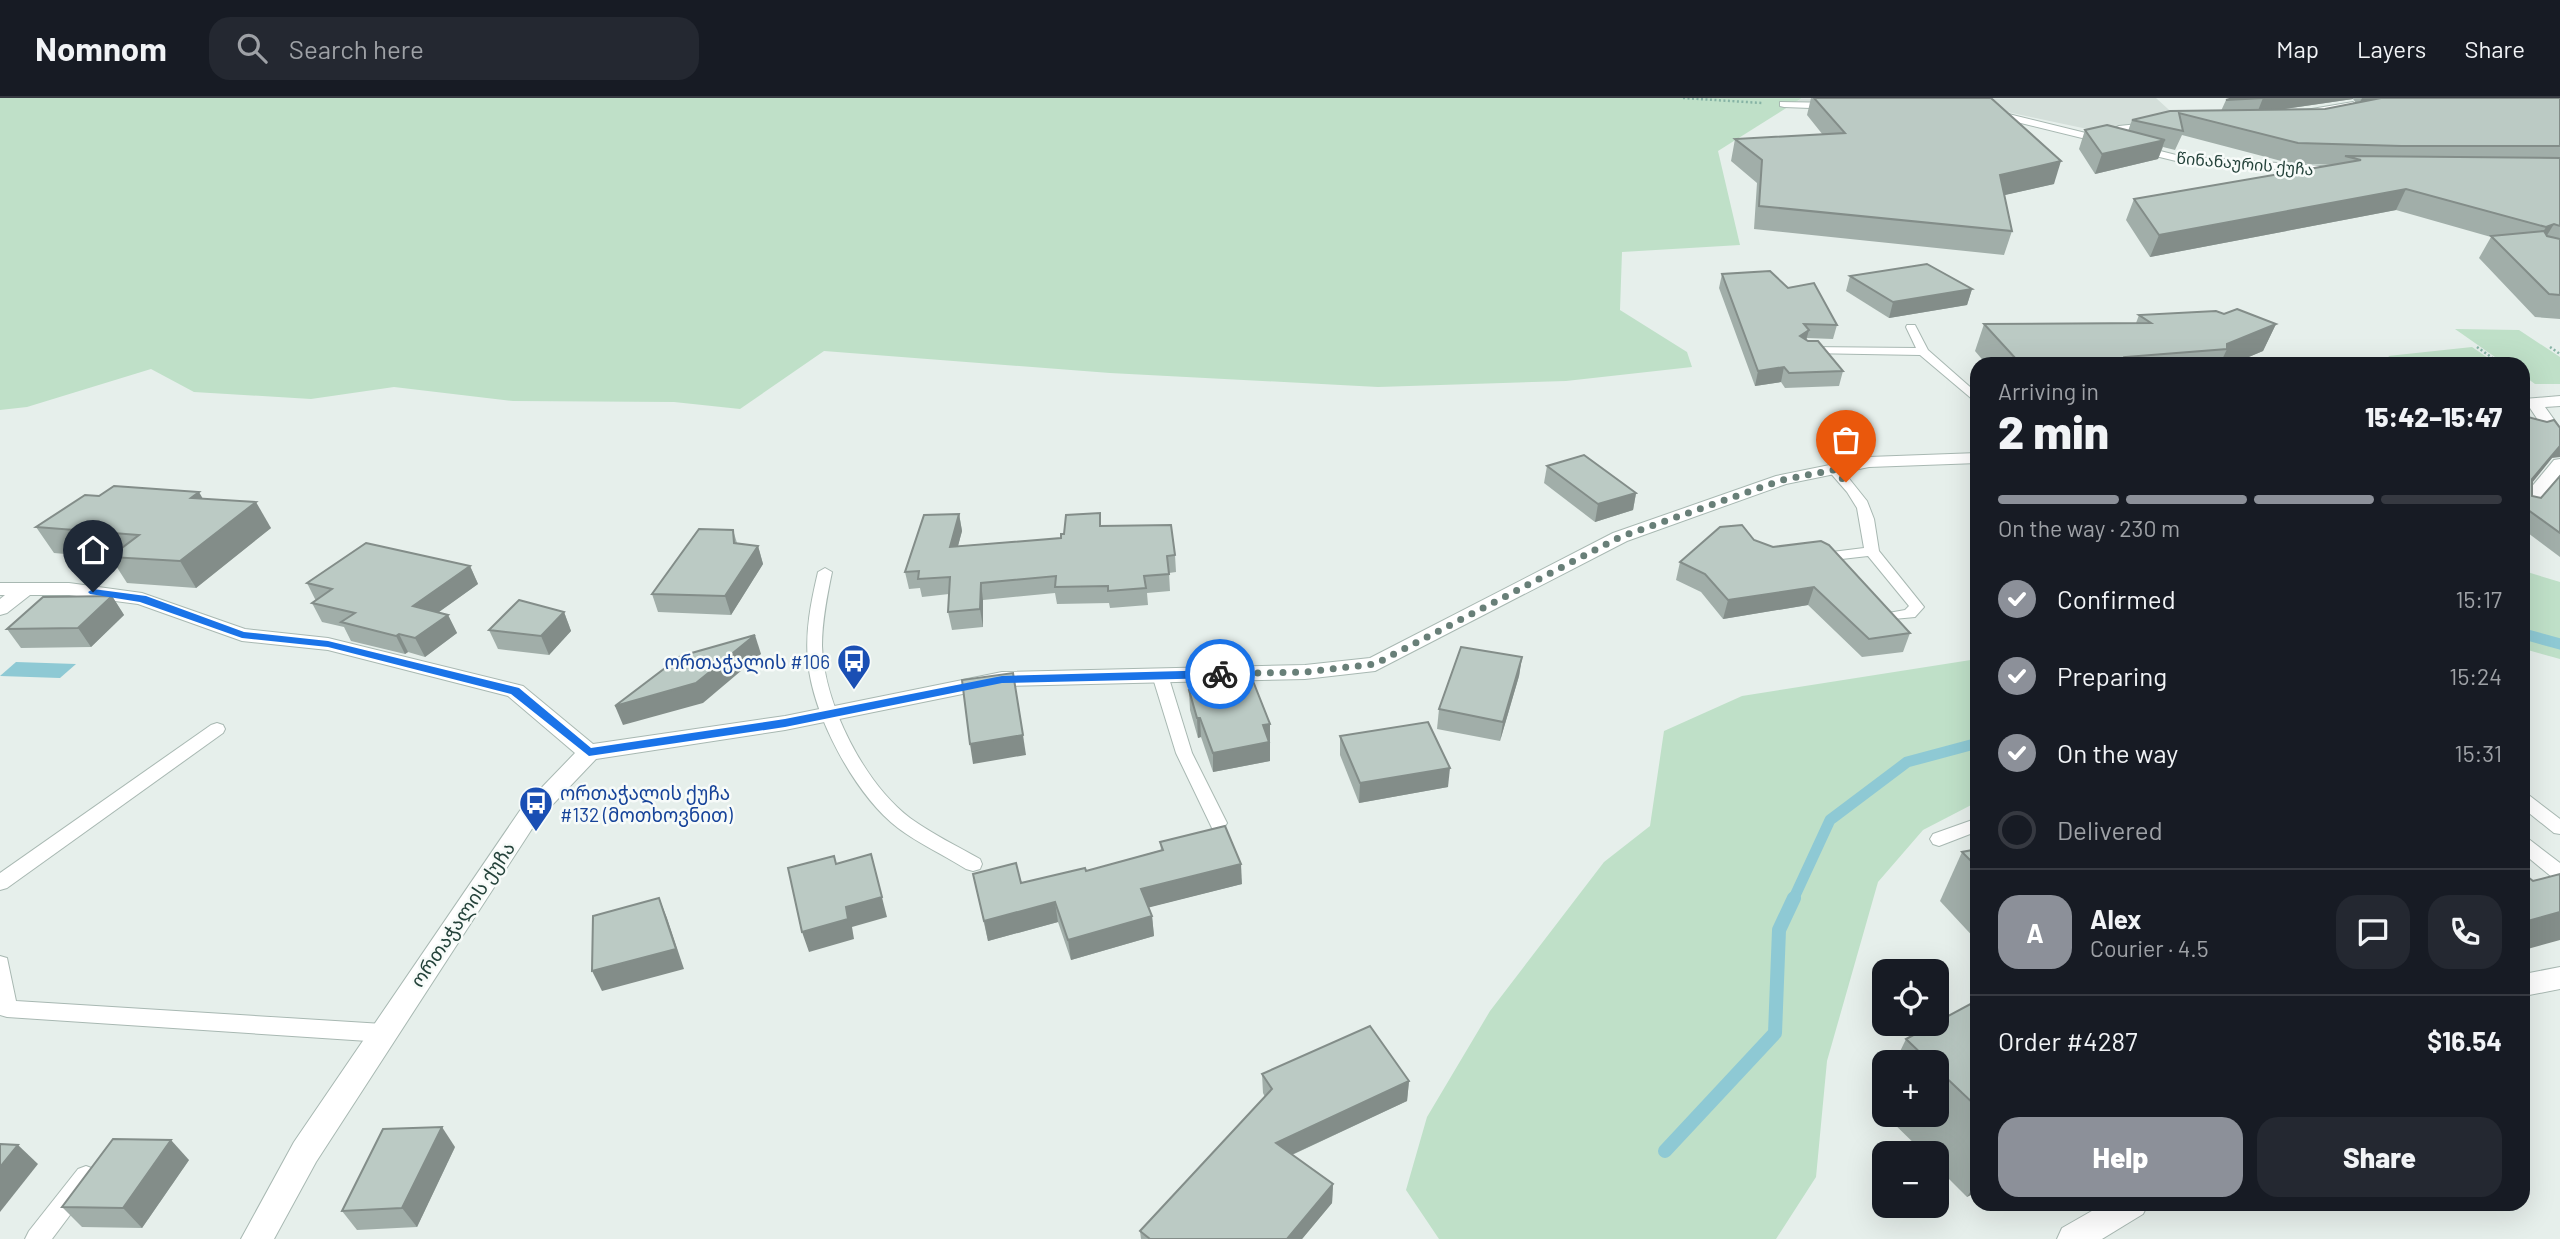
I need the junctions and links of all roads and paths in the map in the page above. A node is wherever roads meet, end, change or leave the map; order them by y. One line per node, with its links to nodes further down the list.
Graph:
1 (1683, 98): 2 (path)
2 (1784, 104): 4 (street)
3 (2353, 104): 8 (lane)
4 (1848, 106)
5 (1972, 108): 10 (street, წინანაურის ქუჩა)
6 (2293, 112): 8 (lane)
7 (2366, 112): 8 (street)
8 (2303, 117)
9 (2170, 125): 10 (street)
10 (2100, 139): 11 (street, წინანაურის ქუჩა)
11 (2347, 170)
12 (1911, 327): 16 (lane)
13 (2477, 347): 18 (path)
14 (2550, 347): 17 (path)
15 (1805, 350): 16 (lane)
16 (1923, 352): 19 (lane)
17 (2560, 354)
18 (2491, 357)
19 (1970, 394)
20 (2560, 401): 21 (street)
21 (2530, 403)
22 (2530, 404): 23 (street)
23 (2560, 440)
24 (1970, 458): 26 (street)
25 (2560, 464): 27 (street)
26 (1833, 470): 28 (lane); 35 (street)
27 (2530, 500)
28 (1872, 551): 29 (lane); 34 (lane)
29 (1824, 557)
30 (825, 572): 36 (lane)
31 (0, 589): 32 (street)
32 (25, 589): 33 (street); 38 (street)
33 (0, 609)
34 (1888, 617)
35 (1160, 676): 36 (street); 40 (lane)
36 (828, 714): 38 (street); 45 (lane)
37 (217, 729): 47 (lane)
38 (589, 752): 52 (street, ორთაჭალის ქუჩა)
39 (2530, 805): 42 (lane)
40 (1218, 823)
41 (1970, 827): 43 (lane)
42 (2560, 828)
43 (1940, 839)
44 (2530, 850): 46 (lane)
45 (973, 864)
46 (2560, 873)
47 (0, 883)
48 (0, 964): 51 (lane)
49 (2560, 978): 50 (street)
50 (2530, 984)
51 (3, 1009): 52 (lane)
52 (383, 1033): 56 (street, ორთაჭალის ქუჩა)
53 (86, 1176): 55 (lane)
54 (2120, 1211): 57 (street)
55 (37, 1239)
56 (257, 1239)
57 (2073, 1239)

